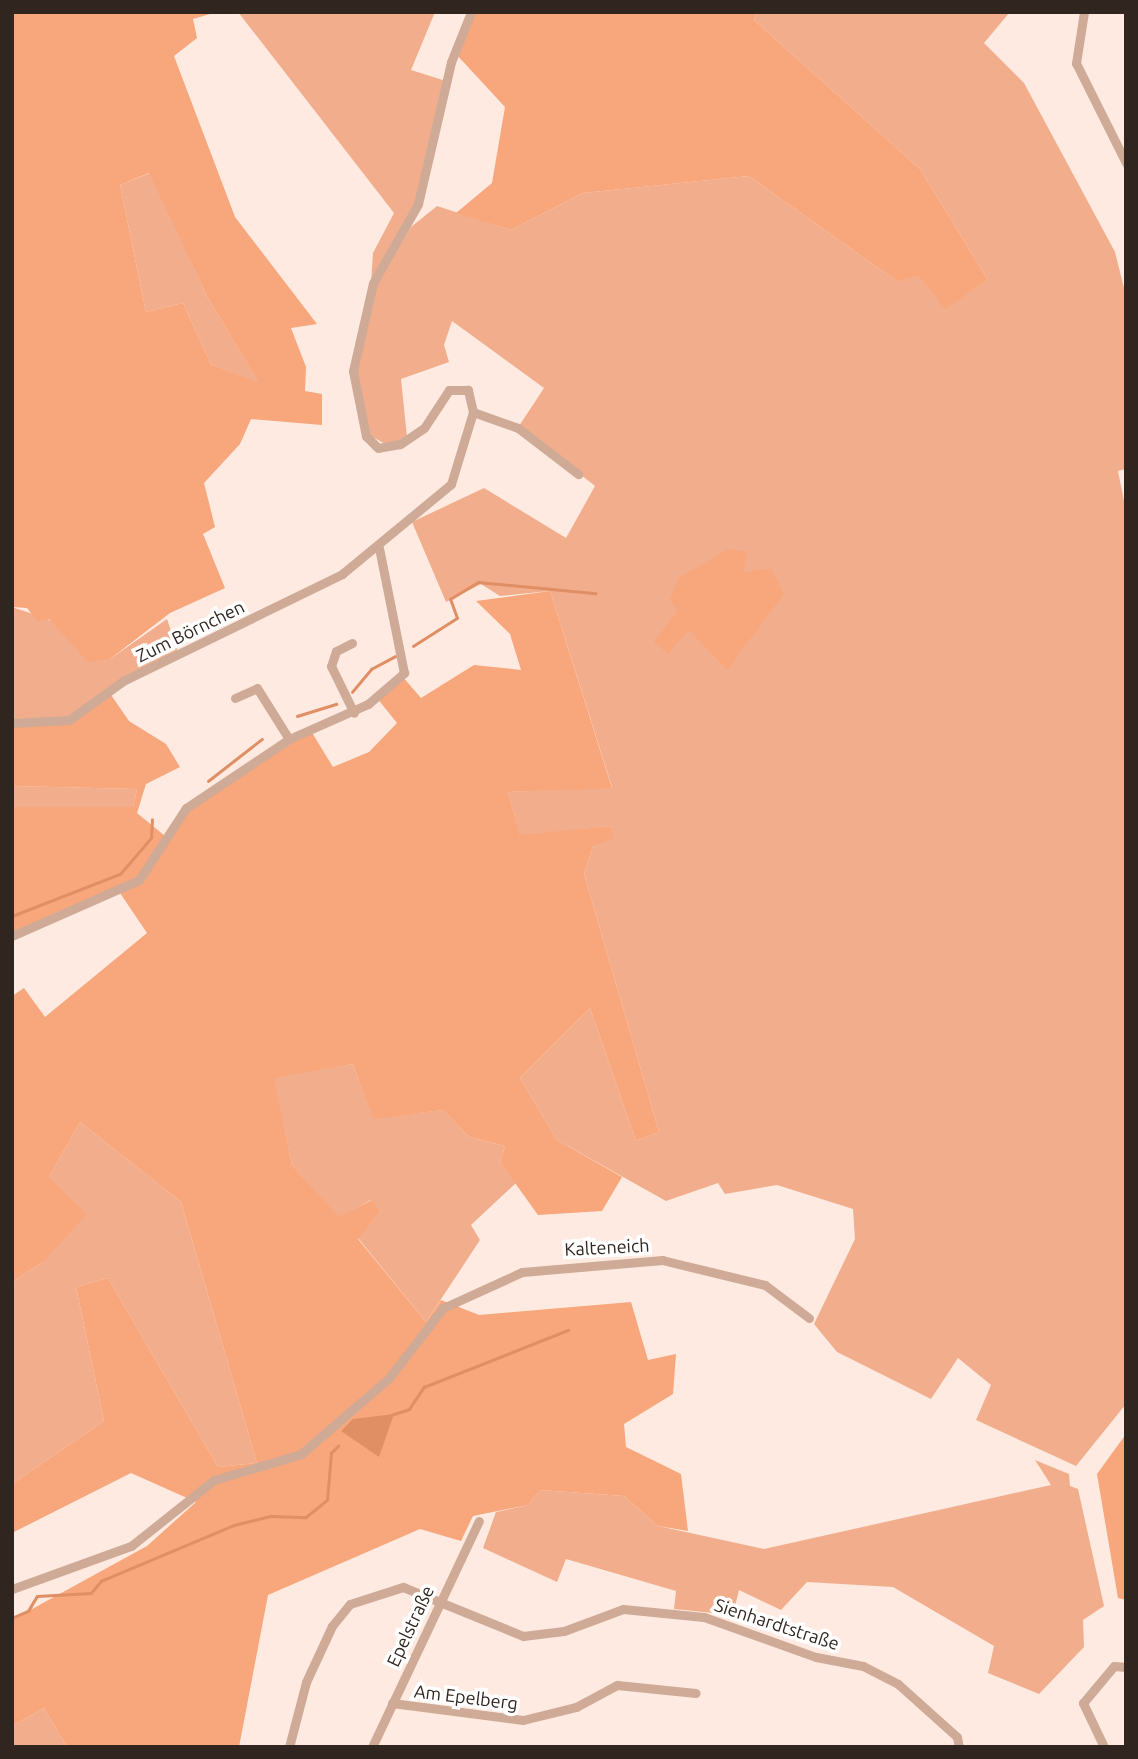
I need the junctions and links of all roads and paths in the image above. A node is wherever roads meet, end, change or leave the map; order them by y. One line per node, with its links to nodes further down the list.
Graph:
1 (471, 12): 4 (street)
2 (1084, 12): 3 (street)
3 (1126, 163)
4 (473, 412): 5 (street); 6 (street, Zum Börnchen)
5 (578, 474)
6 (379, 548): 9 (street); 10 (street, Zum Börnchen)
7 (352, 643): 9 (street)
8 (235, 698): 11 (street)
9 (354, 713): 11 (street)
10 (12, 723)
11 (289, 739): 12 (street)
12 (12, 936)
13 (809, 1318): 15 (street, Kalteneich)
14 (479, 1521): 16 (street, Epelstraße)
15 (12, 1589)
16 (439, 1600): 19 (street, Epelstraße); 20 (street, Sienhardtstraße); 22 (street, Sienhardtstraße)
17 (1126, 1667): 23 (street)
18 (696, 1693): 19 (street, Am Epelberg)
19 (392, 1703): 21 (street, Epelstraße)
20 (289, 1747)
21 (372, 1747)
22 (958, 1747)
23 (1104, 1747)

